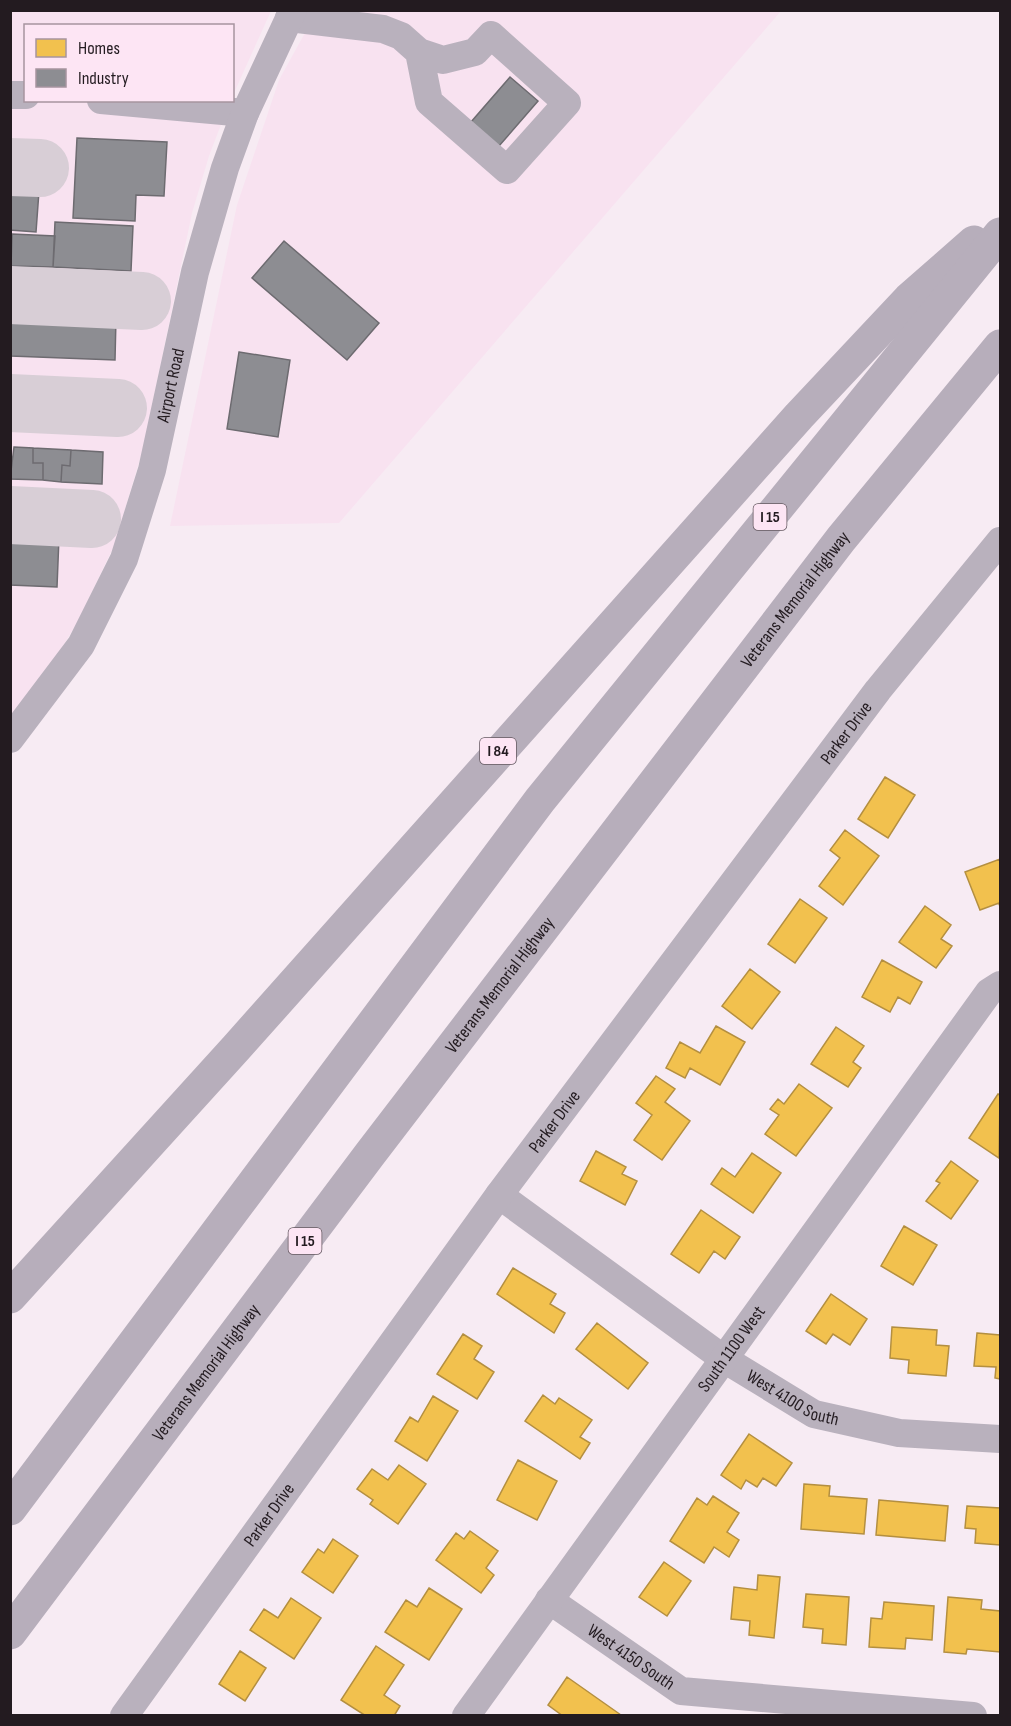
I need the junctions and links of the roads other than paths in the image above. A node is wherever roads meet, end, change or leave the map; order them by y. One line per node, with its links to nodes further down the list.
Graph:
1 (291, 14): 2 (street); 4 (street, Airport Road)
2 (418, 52): 2 (street)
3 (122, 102): 4 (street)
4 (245, 114): 9 (street, Airport Road)
5 (1000, 220): 12 (highway, I 84)
6 (1000, 234): 15 (highway, I 15)
7 (1000, 346): 17 (highway, Veterans Memorial Highway / I 15)
8 (1000, 541): 11 (street, Parker Drive)
9 (10, 739)
10 (1000, 984): 13 (street, South 1100 West)
11 (499, 1195): 13 (street, West 4100 South); 18 (street, Parker Drive)
12 (10, 1297)
13 (724, 1359): 14 (street, West 4100 South); 16 (street, South 1100 West)
14 (1000, 1439)
15 (10, 1509)
16 (549, 1600): 19 (street, South 1100 West); 20 (street, West 4150 South)
17 (10, 1634)
18 (124, 1716)
19 (466, 1716)
20 (973, 1716)

